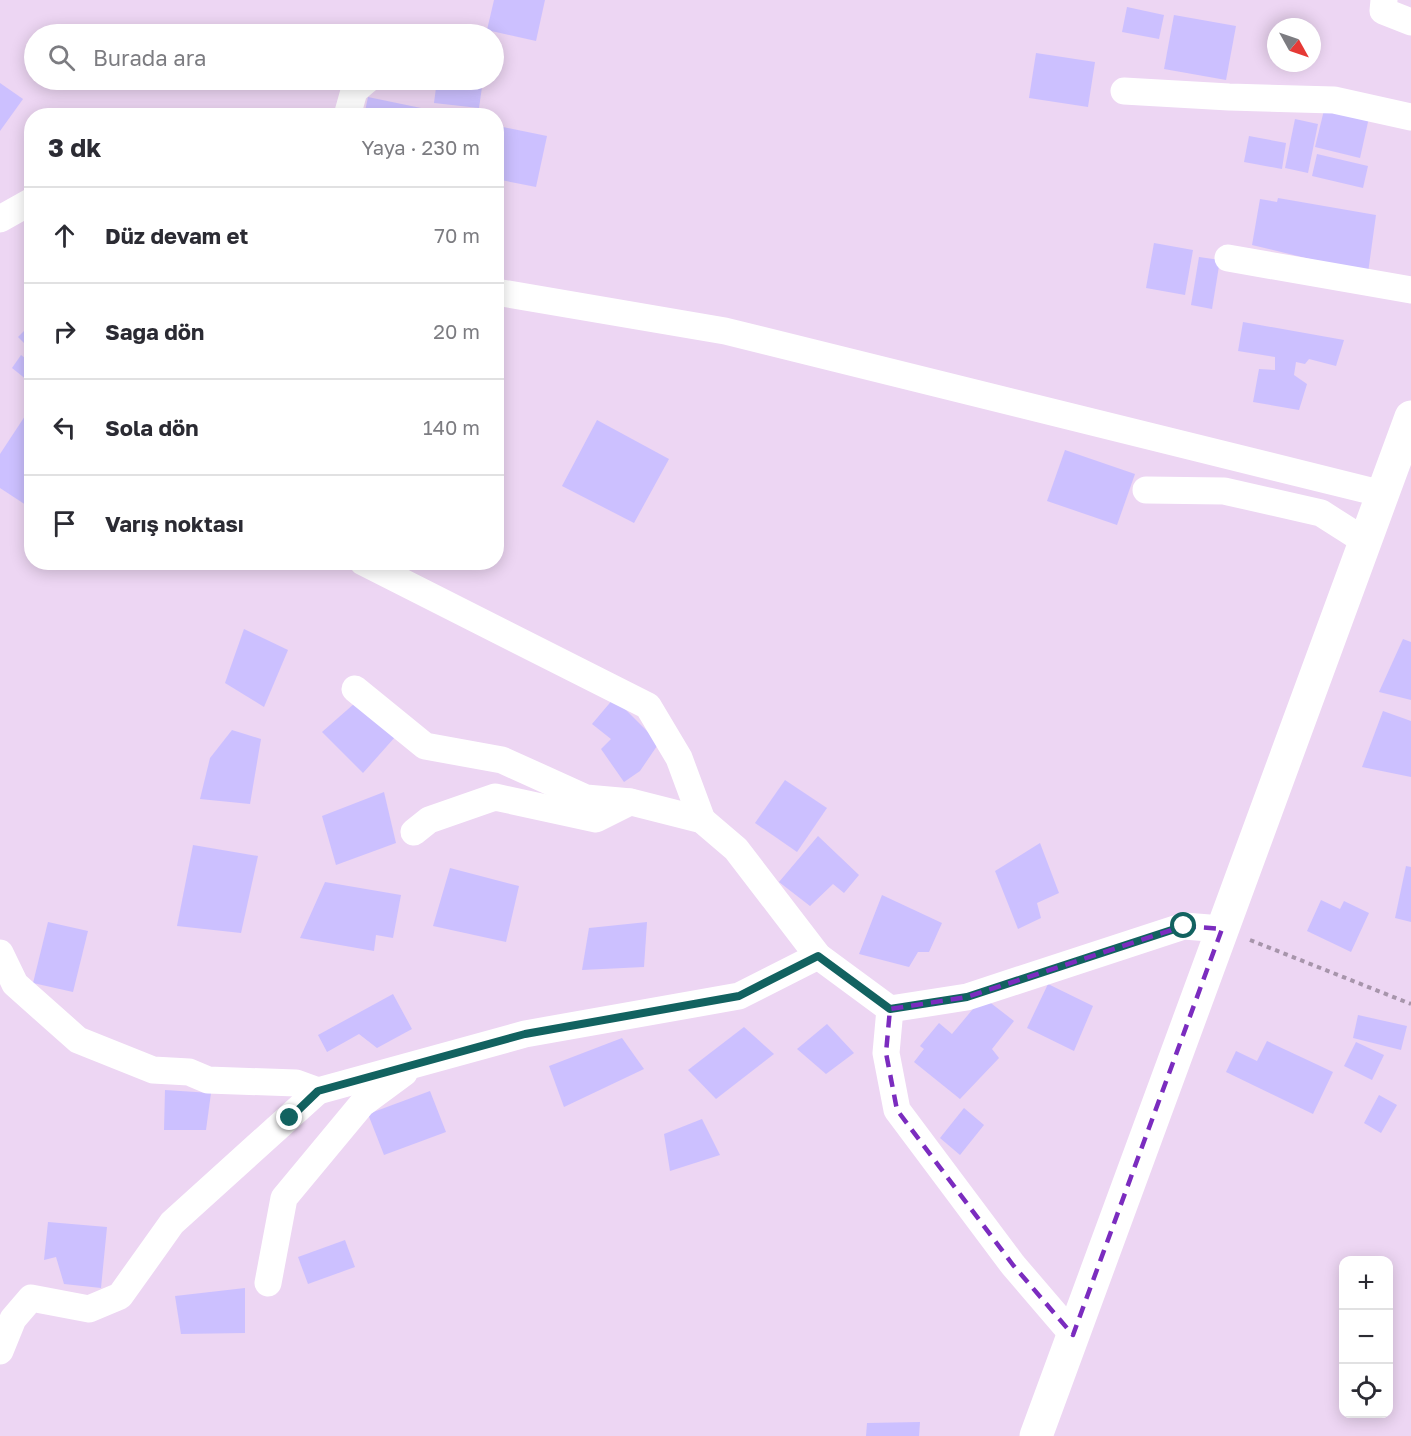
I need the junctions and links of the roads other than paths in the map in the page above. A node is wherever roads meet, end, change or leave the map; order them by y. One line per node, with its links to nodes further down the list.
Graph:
1 (1384, 0): 2 (street)
2 (1411, 22)
3 (355, 90): 5 (street)
4 (1124, 91): 6 (street)
5 (349, 108)
6 (1411, 117)
7 (24, 206): 8 (street)
8 (0, 219)
9 (1228, 258): 10 (street)
10 (1411, 290)
11 (504, 293): 14 (street)
12 (1411, 417): 14 (street)
13 (1146, 490): 15 (street)
14 (1383, 494): 15 (street)
15 (1365, 541): 21 (street)
16 (379, 570): 19 (street)
17 (355, 689): 18 (street)
18 (631, 802): 19 (street); 20 (street)
19 (702, 820): 23 (street)
20 (414, 832)
21 (1222, 929): 24 (street); 28 (street)
22 (0, 953): 26 (street)
23 (818, 956): 24 (street); 25 (street)
24 (890, 1009): 28 (street)
25 (417, 1064): 26 (street); 27 (street)
26 (318, 1091): 29 (street)
27 (268, 1283)
28 (1073, 1335): 30 (street)
29 (0, 1351)
30 (1041, 1432)

